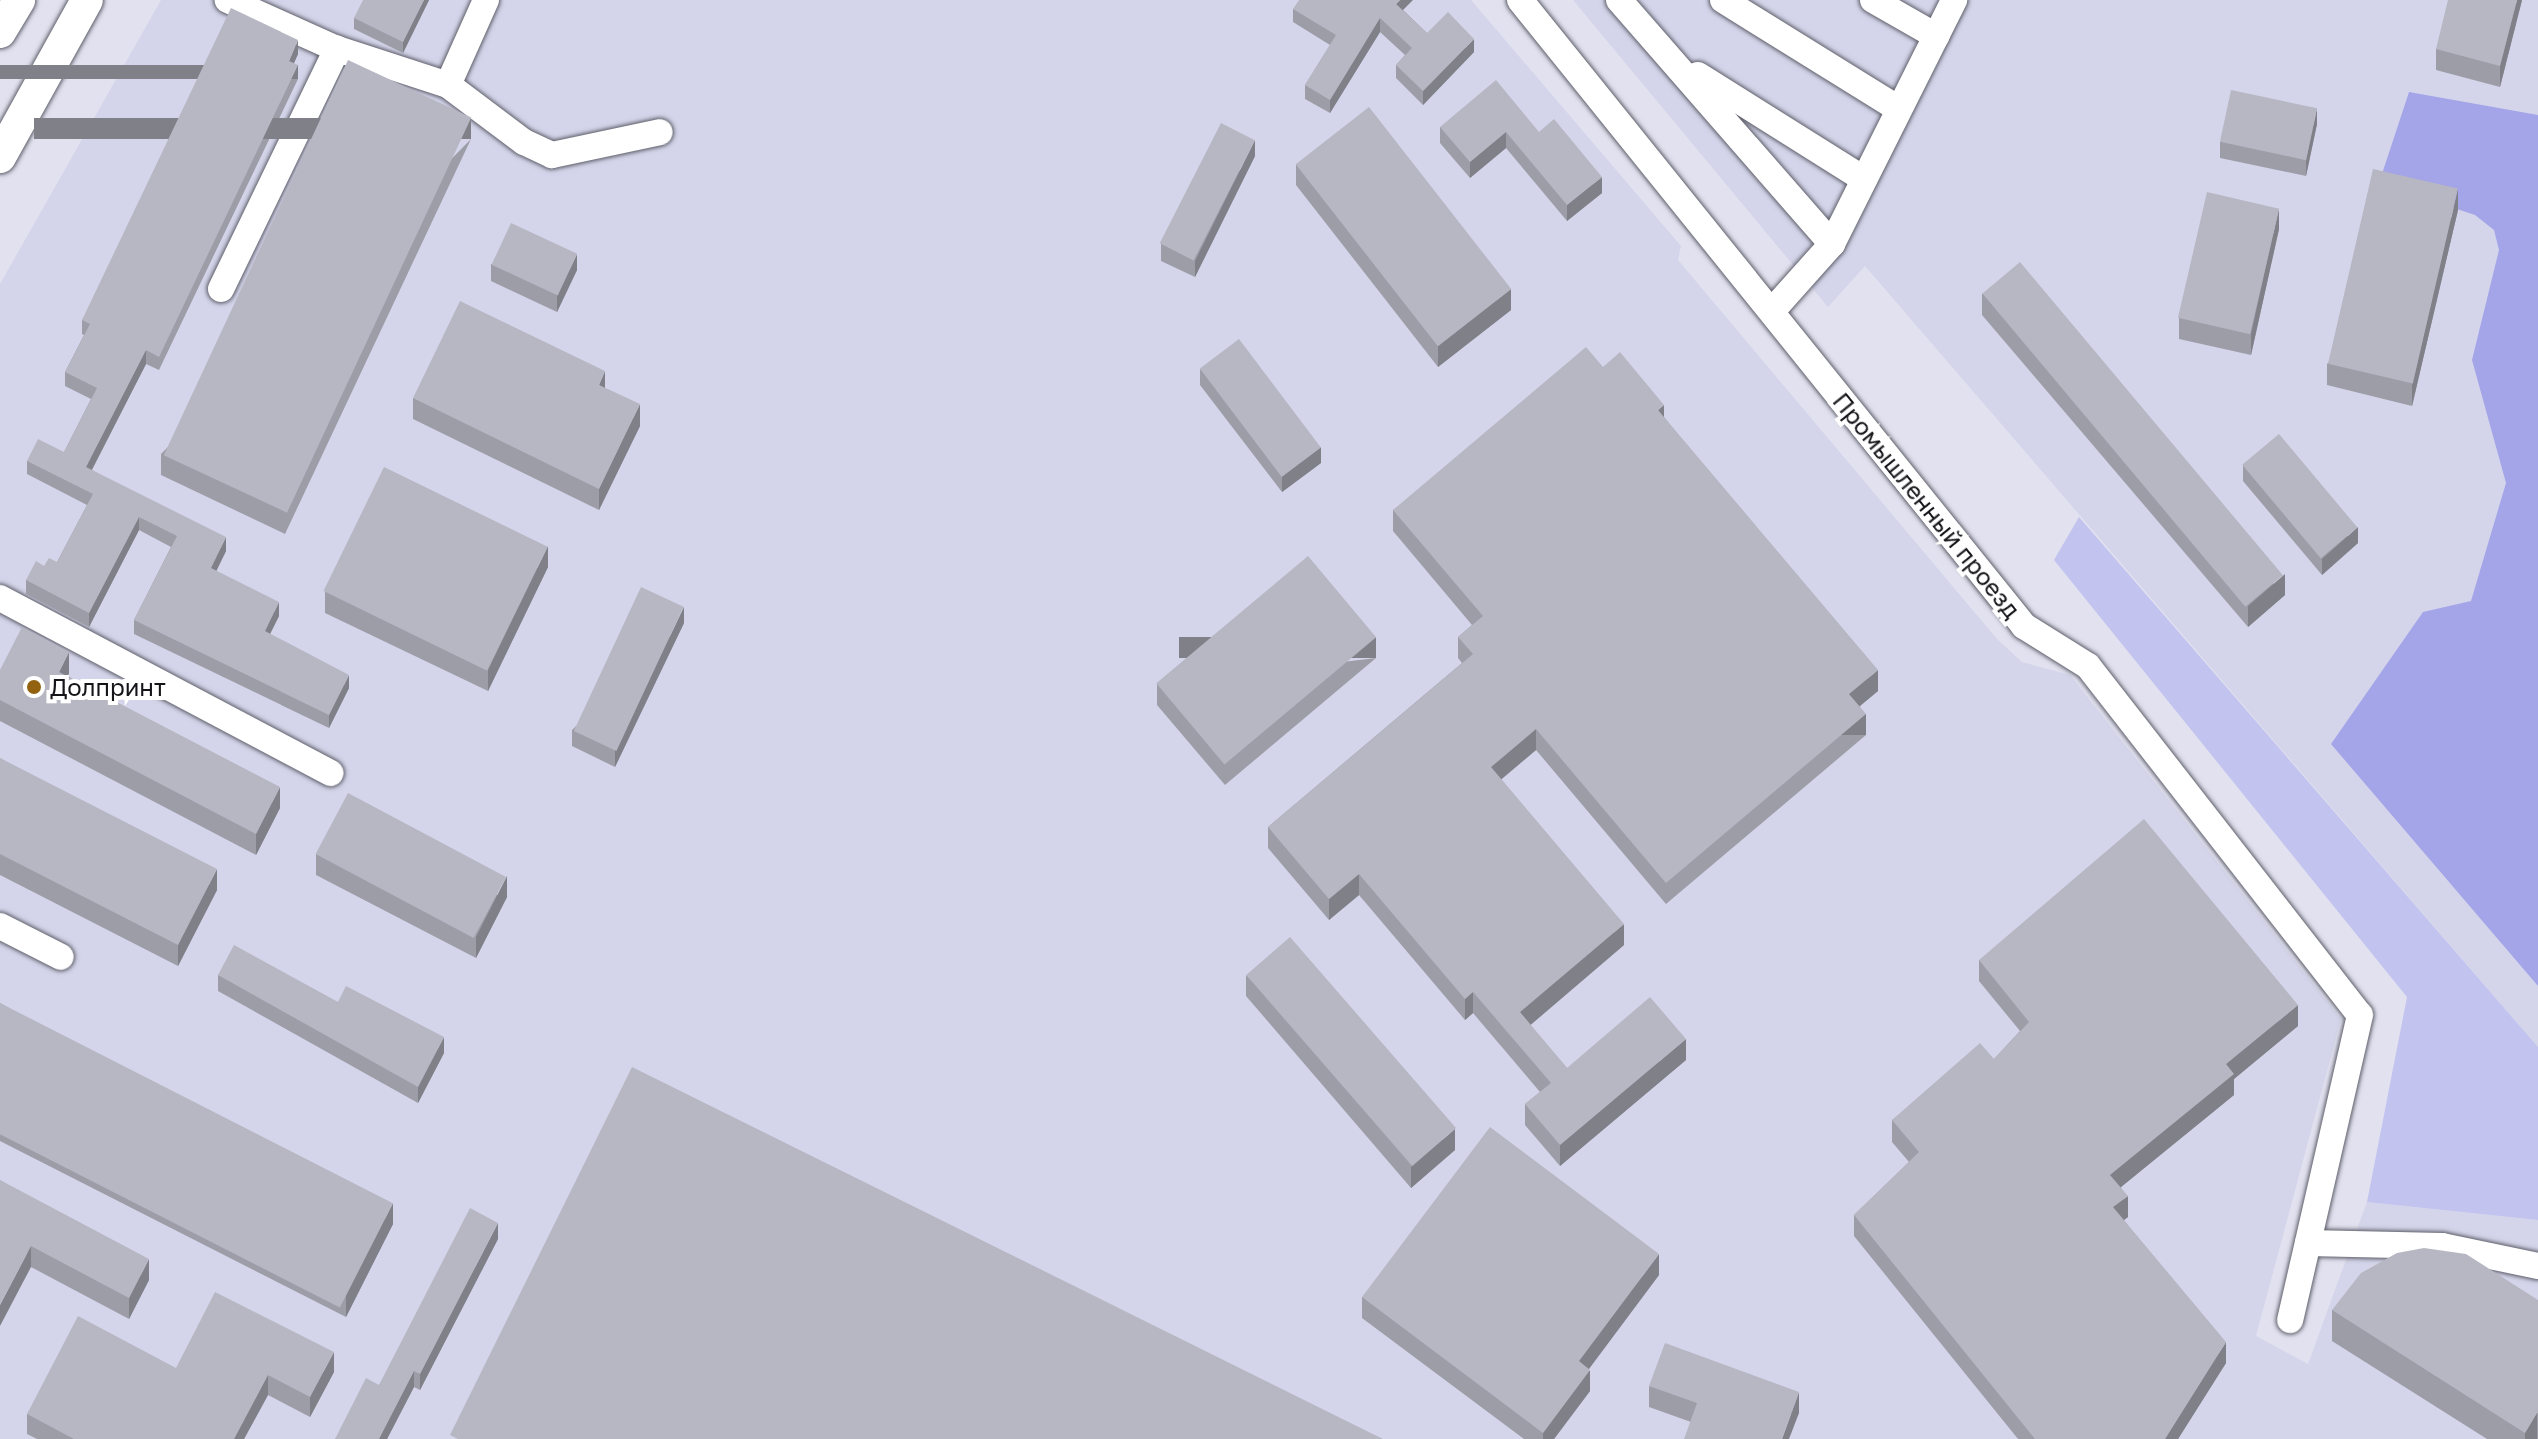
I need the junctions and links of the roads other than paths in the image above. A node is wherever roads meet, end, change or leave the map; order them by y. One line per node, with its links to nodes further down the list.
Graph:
1 (19, 0): 10 (main road)
2 (228, 0): 12 (street)
3 (486, 0): 14 (street)
4 (1520, 0): 21 (street, Промышленный проезд)
5 (1619, 0): 13 (street)
6 (1723, 0): 15 (street)
7 (1873, 0): 11 (street)
8 (1954, 0): 11 (street)
9 (91, 5): 17 (main road)
10 (0, 32)
11 (1936, 36): 15 (street)
12 (337, 49): 14 (street); 20 (street)
13 (1674, 60): 18 (street); 19 (street)
14 (448, 85): 16 (street)
15 (1899, 109): 18 (street)
16 (660, 132)
17 (0, 157)
18 (1864, 179): 19 (street)
19 (1832, 244): 21 (street)
20 (221, 289)
21 (1772, 311): 26 (street, Промышленный проезд)
22 (0, 598): 23 (street)
23 (330, 773)
24 (0, 926): 25 (street)
25 (61, 957)
26 (2308, 1243): 27 (street); 28 (street, Промышленный проезд)
27 (2538, 1266)
28 (2290, 1320)

